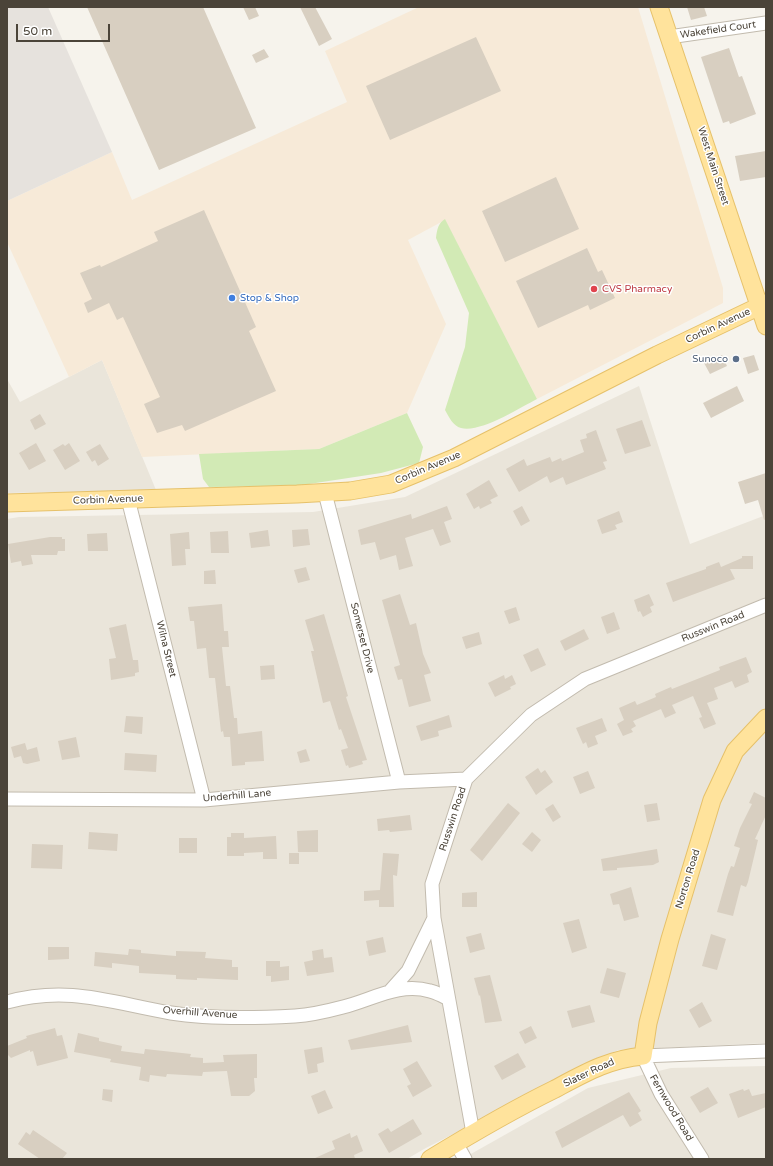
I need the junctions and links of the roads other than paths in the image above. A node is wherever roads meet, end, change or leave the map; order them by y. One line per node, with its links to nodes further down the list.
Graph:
1 (659, 7): 3 (main road, West Main Street)
2 (766, 23): 3 (street, Wakefield Court)
3 (669, 37): 4 (main road, West Main Street)
4 (763, 305): 5 (main road, West Main Street); 6 (main road, Corbin Avenue)
5 (766, 326)
6 (325, 493): 7 (main road, Corbin Avenue); 12 (street, Somerset Drive)
7 (128, 499): 8 (main road, Corbin Avenue); 14 (street, Wilna Street)
8 (7, 503)
9 (766, 605): 11 (street, Russwin Road)
10 (766, 718): 20 (main road, Norton Road)
11 (466, 779): 12 (street, Underhill Lane); 15 (street, Russwin Road)
12 (399, 782): 14 (street, Underhill Lane)
13 (7, 799): 14 (street, Underhill Lane)
14 (204, 800)
15 (434, 918): 16 (street, Overhill Avenue); 17 (street, Russwin Road)
16 (391, 990): 17 (street, Overhill Avenue); 18 (street, Overhill Avenue)
17 (447, 998): 21 (street, Russwin Road)
18 (7, 1002)
19 (766, 1051): 20 (street, Slater Road)
20 (643, 1056): 21 (main road, Slater Road); 25 (street, Fernwood Road)
21 (473, 1133): 22 (main road, Slater Road)
22 (456, 1143): 23 (main road, Slater Road); 24 (street)
23 (430, 1159)
24 (466, 1159)
25 (702, 1159)

